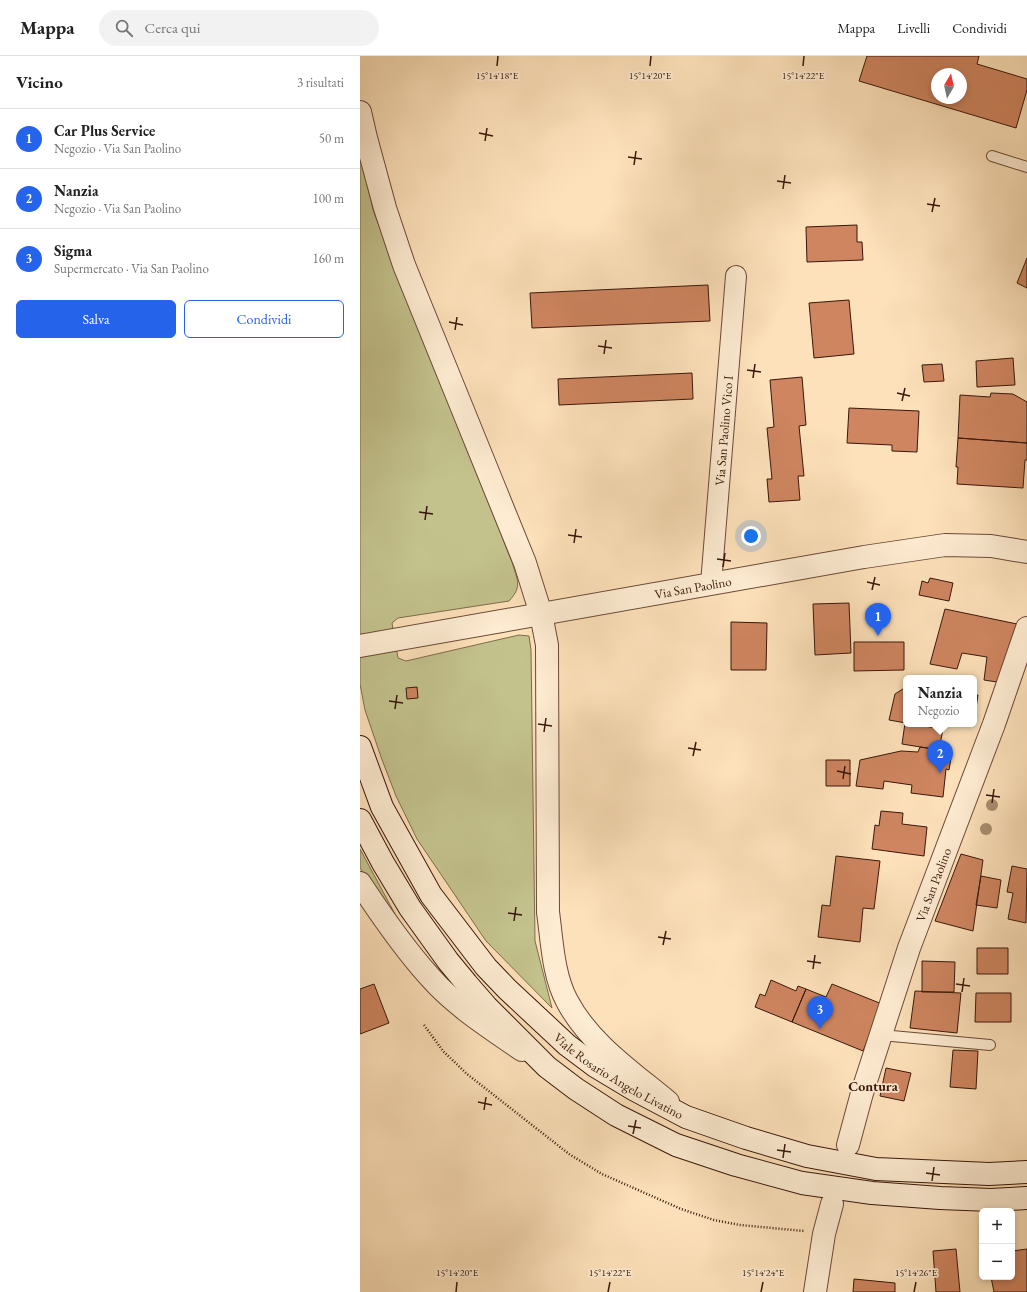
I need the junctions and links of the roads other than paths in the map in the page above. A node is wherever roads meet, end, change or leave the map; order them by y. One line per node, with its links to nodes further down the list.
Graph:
1 (360, 112): 7 (street)
2 (992, 156): 3 (lane)
3 (1027, 167)
4 (736, 276): 6 (street, Via San Paolino Vico I)
5 (1027, 552): 6 (street, Via San Paolino)
6 (711, 584): 7 (street, Via San Paolino)
7 (541, 614): 9 (street, Via San Paolino); 16 (street)
8 (1027, 628): 13 (street, Via San Paolino)
9 (360, 646)
10 (360, 747): 16 (street, Viale Rosario Angelo Livatino)
11 (360, 820): 15 (street)
12 (360, 883): 15 (street)
13 (881, 1035): 14 (lane); 17 (street, Via San Paolino)
14 (990, 1045)
15 (547, 1067): 19 (street)
16 (686, 1117): 18 (street, Viale Rosario Angelo Livatino)
17 (848, 1144)
18 (1027, 1172)
19 (1027, 1198)
20 (832, 1204): 21 (street)
21 (815, 1292)

